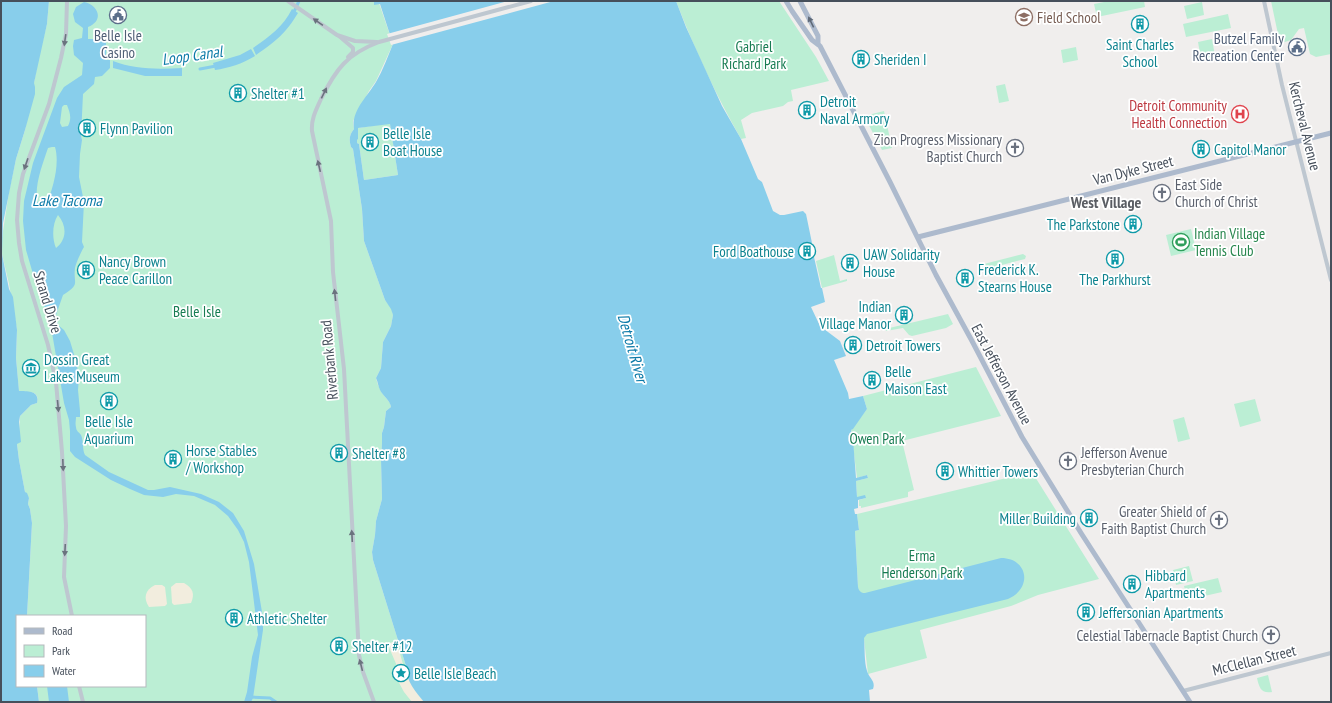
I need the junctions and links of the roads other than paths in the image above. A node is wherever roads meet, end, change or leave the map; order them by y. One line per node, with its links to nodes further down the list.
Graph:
1 (67, 1): 17 (street, Strand Drive, one-way to 17)
2 (288, 1): 9 (street, one-way to 2)
3 (531, 1): 10 (street)
4 (783, 1): 8 (main road)
5 (786, 1): 8 (main road, East Jefferson Avenue)
6 (800, 1): 11 (main road, East Jefferson Avenue, one-way to 6)
7 (1264, 1): 14 (street, Kercheval Avenue)
8 (790, 8): 11 (main road, East Jefferson Avenue)
9 (337, 35): 10 (street); 12 (street)
10 (378, 42): 12 (street, Riverbank Road)
11 (818, 44): 15 (main road, East Jefferson Avenue)
12 (340, 66): 22 (street, Riverbank Road, one-way to 12)
13 (1331, 133): 14 (main road, Van Dyke Street)
14 (1297, 142): 15 (main road, Van Dyke Street); 16 (street, Kercheval Avenue)
15 (918, 238): 20 (main road, East Jefferson Avenue)
16 (1331, 280)
17 (72, 615)
18 (1331, 653): 20 (street, McClellan Street)
19 (79, 687): 21 (street)
20 (1183, 691): 23 (main road, East Jefferson Avenue)
21 (83, 702)
22 (374, 702)
23 (1190, 702)

